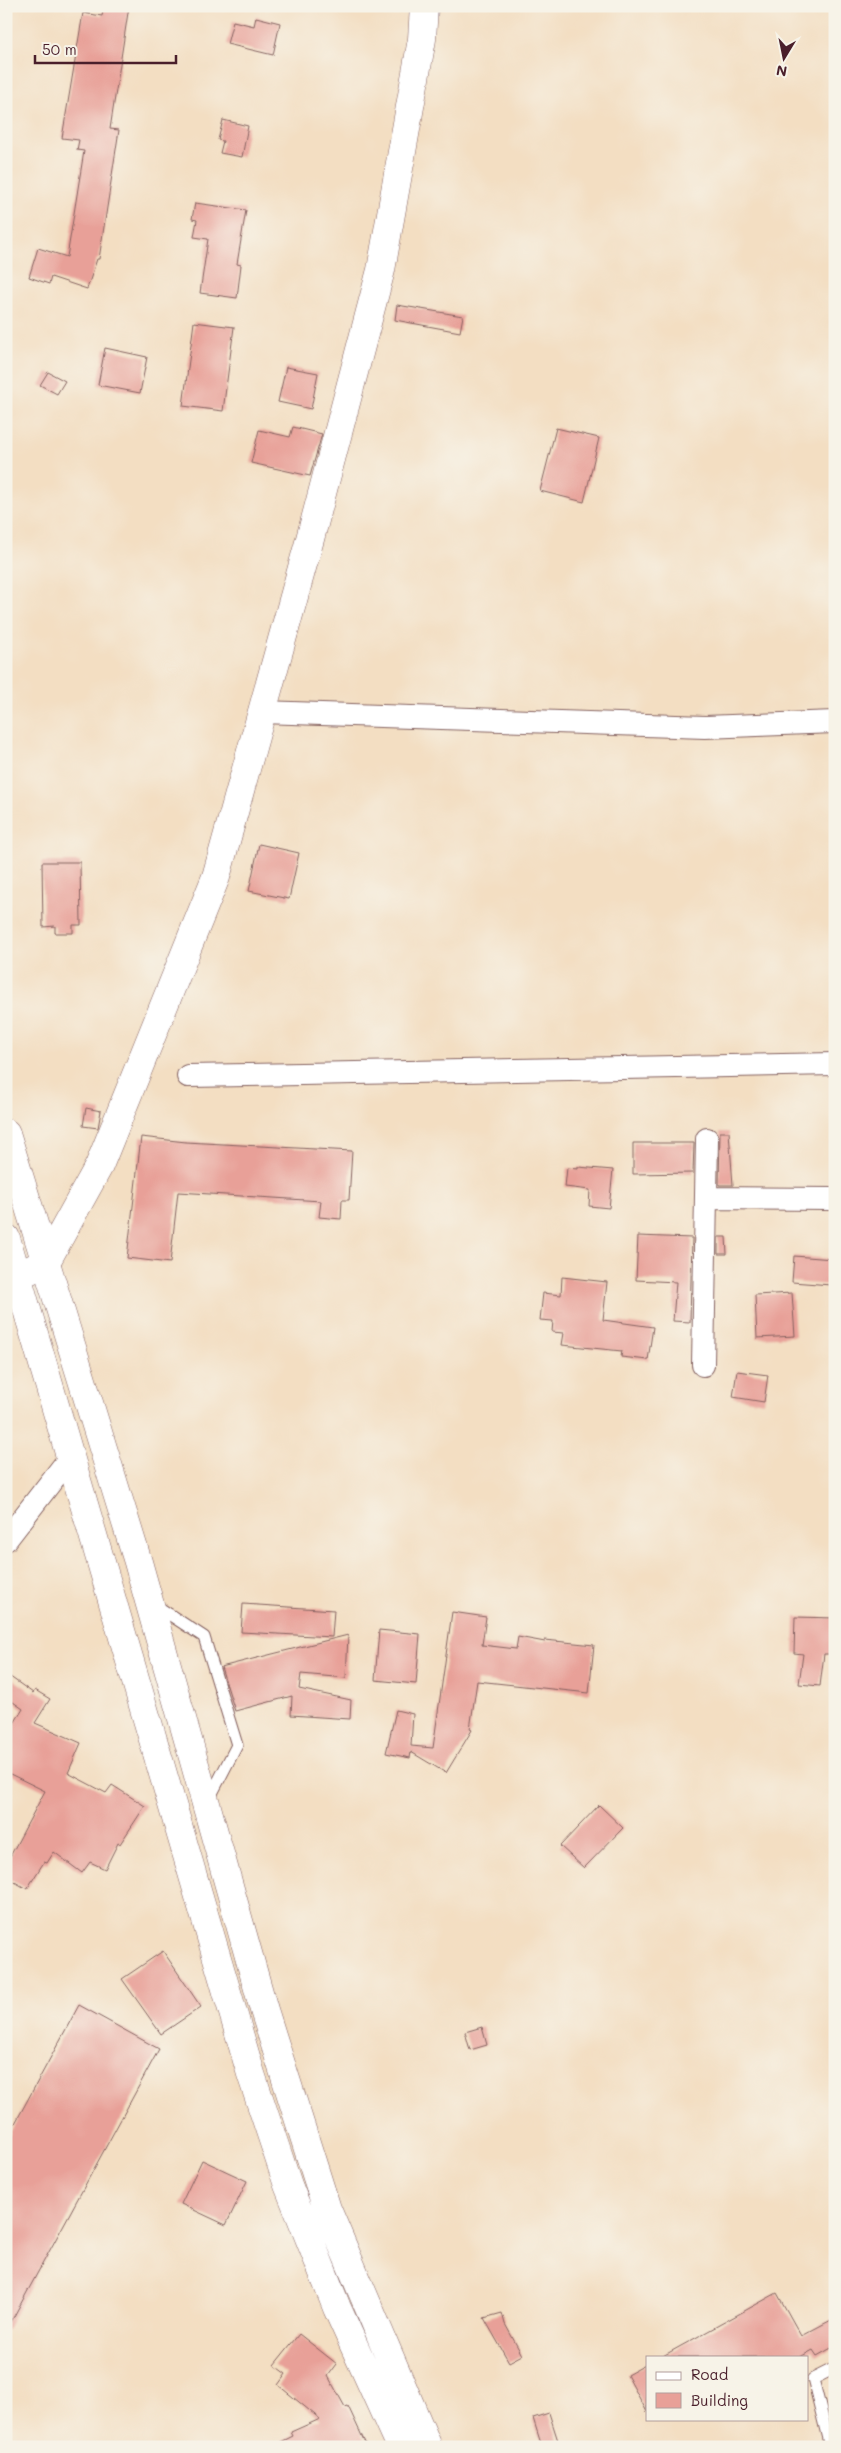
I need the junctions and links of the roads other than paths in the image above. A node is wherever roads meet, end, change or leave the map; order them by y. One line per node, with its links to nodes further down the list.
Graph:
1 (424, 6): 2 (main road)
2 (262, 712): 3 (street); 11 (main road)
3 (835, 722)
4 (835, 1064): 5 (street)
5 (188, 1076)
6 (6, 1133): 11 (main road)
7 (707, 1139): 8 (street)
8 (706, 1198): 9 (street); 13 (street)
9 (835, 1199)
10 (6, 1238): 12 (main road)
11 (46, 1262): 12 (main road); 16 (main road)
12 (18, 1276): 14 (main road)
13 (703, 1365)
14 (72, 1456): 15 (street); 19 (main road)
15 (6, 1540)
16 (149, 1601): 17 (main road); 17 (lane)
17 (206, 1804): 20 (main road)
18 (835, 2368): 21 (lane)
19 (400, 2447)
20 (428, 2447)
21 (830, 2447)

